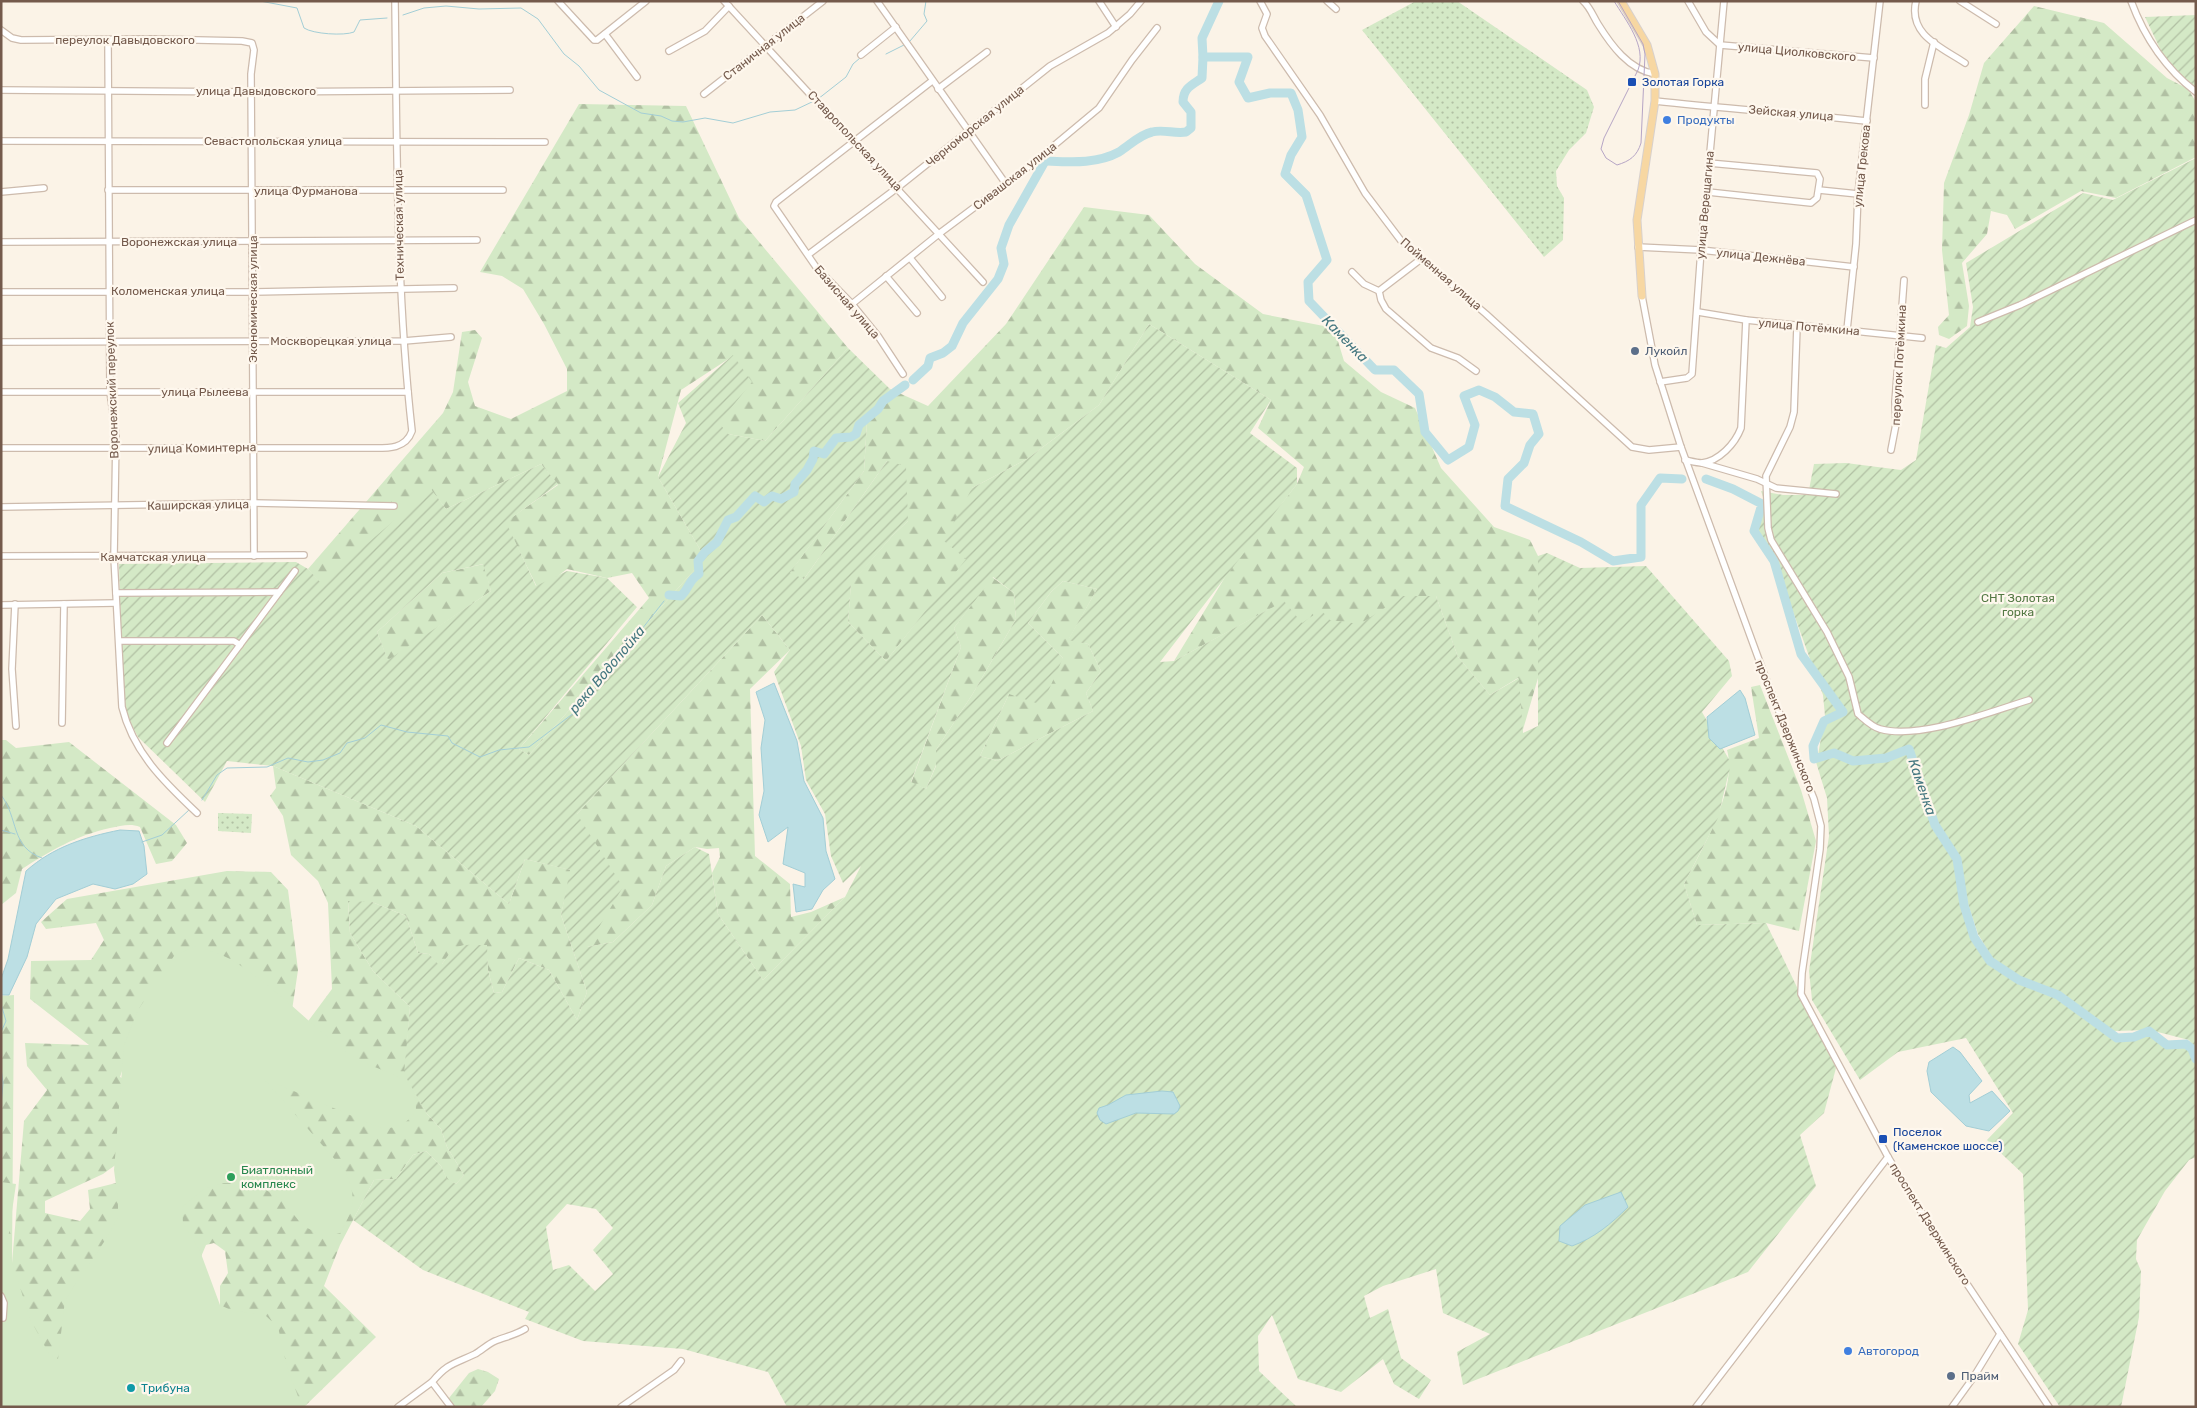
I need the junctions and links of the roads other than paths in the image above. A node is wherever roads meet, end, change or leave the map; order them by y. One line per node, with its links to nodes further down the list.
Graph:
1 (395, 1): 41 (street, Техническая улица)
2 (558, 1): 25 (street)
3 (646, 1): 25 (street)
4 (823, 1): 29 (street, Станичная улица)
5 (877, 1): 21 (street)
6 (1099, 1): 22 (street)
7 (1141, 1): 22 (street, Черноморская улица)
8 (1260, 1): 81 (street, Пойменная улица)
9 (1327, 1): 19 (street)
10 (1583, 1): 36 (street)
11 (1621, 1): 36 (main road, проспект Дзержинского)
12 (1688, 1): 30 (street)
13 (1724, 1): 30 (street, улица Верещагина)
14 (1880, 1): 34 (street, улица Грекова)
15 (1916, 1): 27 (street)
16 (1960, 1): 20 (street)
17 (2131, 1): 45 (street)
18 (727, 4): 29 (street, Ставропольская улица); 31 (street)
19 (1336, 9)
20 (1996, 24)
21 (896, 27): 33 (street); 38 (street)
22 (1116, 27): 51 (street, Черноморская улица)
23 (1157, 28): 59 (street, Сивашская улица)
24 (1, 30): 26 (street, переулок Давыдовского)
25 (605, 34): 37 (street)
26 (108, 40): 28 (street, переулок Давыдовского); 43 (street, Воронежский переулок)
27 (1934, 42): 35 (street); 48 (street)
28 (252, 43): 44 (street, Экономическая улица)
29 (765, 45): 46 (street, Станичная улица); 57 (street, Ставропольская улица)
30 (1720, 45): 34 (street, улица Циолковского); 49 (street, улица Верещагина)
31 (669, 51)
32 (987, 52): 39 (street)
33 (861, 55)
34 (1874, 58): 50 (street, улица Грекова)
35 (1965, 63)
36 (1655, 74): 47 (main road, проспект Дзержинского)
37 (637, 76)
38 (932, 81): 39 (street); 57 (street)
39 (938, 89): 51 (street)
40 (1, 90): 43 (street, улица Давыдовского)
41 (396, 90): 42 (street, улица Давыдовского); 44 (street, улица Давыдовского); 52 (street, Техническая улица)
42 (510, 90)
43 (107, 91): 44 (street, улица Давыдовского); 55 (street, Воронежский переулок)
44 (252, 92): 54 (street, Экономическая улица)
45 (2196, 92)
46 (704, 94)
47 (1655, 101): 49 (street, Зейская улица); 77 (main road, проспект Дзержинского)
48 (1925, 105)
49 (1714, 108): 50 (street, Зейская улица); 58 (street, улица Верещагина)
50 (1867, 121): 69 (street, улица Грекова)
51 (968, 131): 59 (street); 61 (street, Черноморская улица)
52 (398, 140): 54 (street, Севастопольская улица); 56 (street, Севастопольская улица); 63 (street, Техническая улица)
53 (1, 141): 55 (street, Севастопольская улица)
54 (252, 141): 55 (street, Севастопольская улица); 66 (street, Экономическая улица)
55 (107, 142): 62 (street, Воронежский переулок)
56 (545, 142)
57 (854, 142): 61 (street, Ставропольская улица); 79 (street, Базисная улица)
58 (1709, 163): 65 (street); 68 (street, улица Верещагина)
59 (1006, 184): 71 (street, Сивашская улица)
60 (44, 188): 67 (street)
61 (898, 188): 71 (street, Ставропольская улица); 79 (street, Черноморская улица)
62 (108, 190): 66 (street, улица Фурманова); 75 (street, Воронежский переулок)
63 (397, 190): 64 (street, улица Фурманова); 66 (street, улица Фурманова); 72 (street, Техническая улица)
64 (503, 190)
65 (1819, 190): 68 (street); 69 (street)
66 (252, 191): 76 (street, Экономическая улица)
67 (1, 192)
68 (1708, 192): 78 (street, улица Верещагина)
69 (1858, 194): 82 (street, улица Грекова)
70 (2196, 220): 99 (street)
71 (940, 233): 80 (street, Сивашская улица); 86 (street, Ставропольская улица)
72 (398, 240): 73 (street, Воронежская улица); 76 (street, Воронежская улица); 88 (street, Техническая улица)
73 (477, 240)
74 (1, 242): 75 (street, Воронежская улица)
75 (109, 242): 76 (street, Воронежская улица); 89 (street, Воронежский переулок)
76 (252, 242): 92 (street, Экономическая улица)
77 (1638, 247): 78 (street, улица Дежнёва); 93 (main road, проспект Дзержинского)
78 (1701, 250): 82 (street, улица Дежнёва); 96 (street, улица Верещагина)
79 (809, 254): 95 (street, Базисная улица)
80 (910, 258): 84 (street, Сивашская улица); 94 (street)
81 (1421, 259): 90 (street); 118 (street, Пойменная улица)
82 (1854, 267): 101 (street, улица Грекова)
83 (1352, 272): 90 (street)
84 (886, 276): 95 (street, Сивашская улица); 97 (street)
85 (1904, 280): 102 (street, переулок Потёмкина)
86 (984, 282)
87 (454, 288): 88 (street, Коломенская улица)
88 (400, 290): 92 (street, Коломенская улица); 105 (street, Техническая улица)
89 (110, 291): 91 (street, Коломенская улица); 92 (street, Коломенская улица); 107 (street, Воронежский переулок)
90 (1379, 291): 109 (street)
91 (1, 292)
92 (253, 292): 108 (street, Экономическая улица)
93 (1642, 296): 111 (street, проспект Дзержинского)
94 (942, 297)
95 (852, 304): 110 (street, Базисная улица)
96 (1698, 312): 98 (street, улица Потёмкина); 111 (street, улица Верещагина)
97 (917, 313)
98 (1746, 320): 100 (street, улица Потёмкина); 123 (street)
99 (1978, 322)
100 (1797, 326): 101 (street, улица Потёмкина); 124 (street)
101 (1847, 330): 102 (street, улица Потёмкина)
102 (1899, 335): 104 (street, улица Потёмкина); 121 (street, переулок Потёмкина)
103 (451, 337): 105 (street, Москворецкая улица)
104 (1922, 338)
105 (404, 341): 108 (street, Москворецкая улица); 115 (street, Техническая улица)
106 (1, 342): 107 (street, Москворецкая улица)
107 (110, 342): 108 (street, Москворецкая улица); 113 (street, Воронежский переулок)
108 (254, 342): 114 (street, Экономическая улица)
109 (1476, 371)
110 (903, 374)
111 (1660, 382): 118 (street, проспект Дзержинского)
112 (1, 392): 113 (street, улица Рылеева)
113 (110, 392): 114 (street, улица Рылеева); 120 (street, Воронежский переулок)
114 (253, 392): 115 (street, улица Рылеева); 117 (street, Экономическая улица)
115 (408, 392): 116 (street, Техническая улица)
116 (402, 445): 117 (street, улица Коминтерна)
117 (254, 447): 120 (street, улица Коминтерна); 126 (street, Экономическая улица)
118 (1681, 447): 122 (street, проспект Дзержинского)
119 (1, 448): 120 (street, улица Коминтерна)
120 (116, 449): 129 (street, Воронежский переулок)
121 (1891, 450)
122 (1685, 460): 123 (street); 148 (street, проспект Дзержинского)
123 (1702, 463): 124 (street)
124 (1766, 483): 125 (street); 143 (street)
125 (1836, 494)
126 (255, 503): 127 (street, Каширская улица); 129 (street, Каширская улица); 132 (street, Экономическая улица)
127 (394, 506)
128 (1, 507): 129 (street, Каширская улица)
129 (115, 507): 133 (street, Воронежский переулок)
130 (304, 555): 132 (street, Камчатская улица)
131 (1, 556): 133 (street, Камчатская улица)
132 (254, 556): 133 (street, Камчатская улица)
133 (114, 557): 136 (street, Воронежский переулок)
134 (295, 571): 135 (street)
135 (279, 592): 136 (street); 142 (street)
136 (116, 593): 137 (street, Воронежский переулок)
137 (116, 603): 140 (street); 141 (street, Воронежский переулок)
138 (1, 604): 139 (street)
139 (15, 604): 140 (street); 145 (street)
140 (64, 604): 144 (street)
141 (119, 642): 142 (street); 147 (street, Воронежский переулок)
142 (240, 645): 146 (street)
143 (2029, 700)
144 (62, 722)
145 (16, 726)
146 (167, 744)
147 (197, 813)
148 (1888, 1157): 152 (street, проспект Дзержинского); 158 (street)
149 (1, 1296): 150 (street)
150 (3, 1318)
151 (524, 1330): 154 (street)
152 (2000, 1334): 159 (street); 160 (street, проспект Дзержинского)
153 (681, 1362): 157 (street)
154 (432, 1382): 155 (street); 156 (street)
155 (398, 1407)
156 (451, 1407)
157 (621, 1407)
158 (1696, 1407)
159 (1952, 1407)
160 (2049, 1407)

